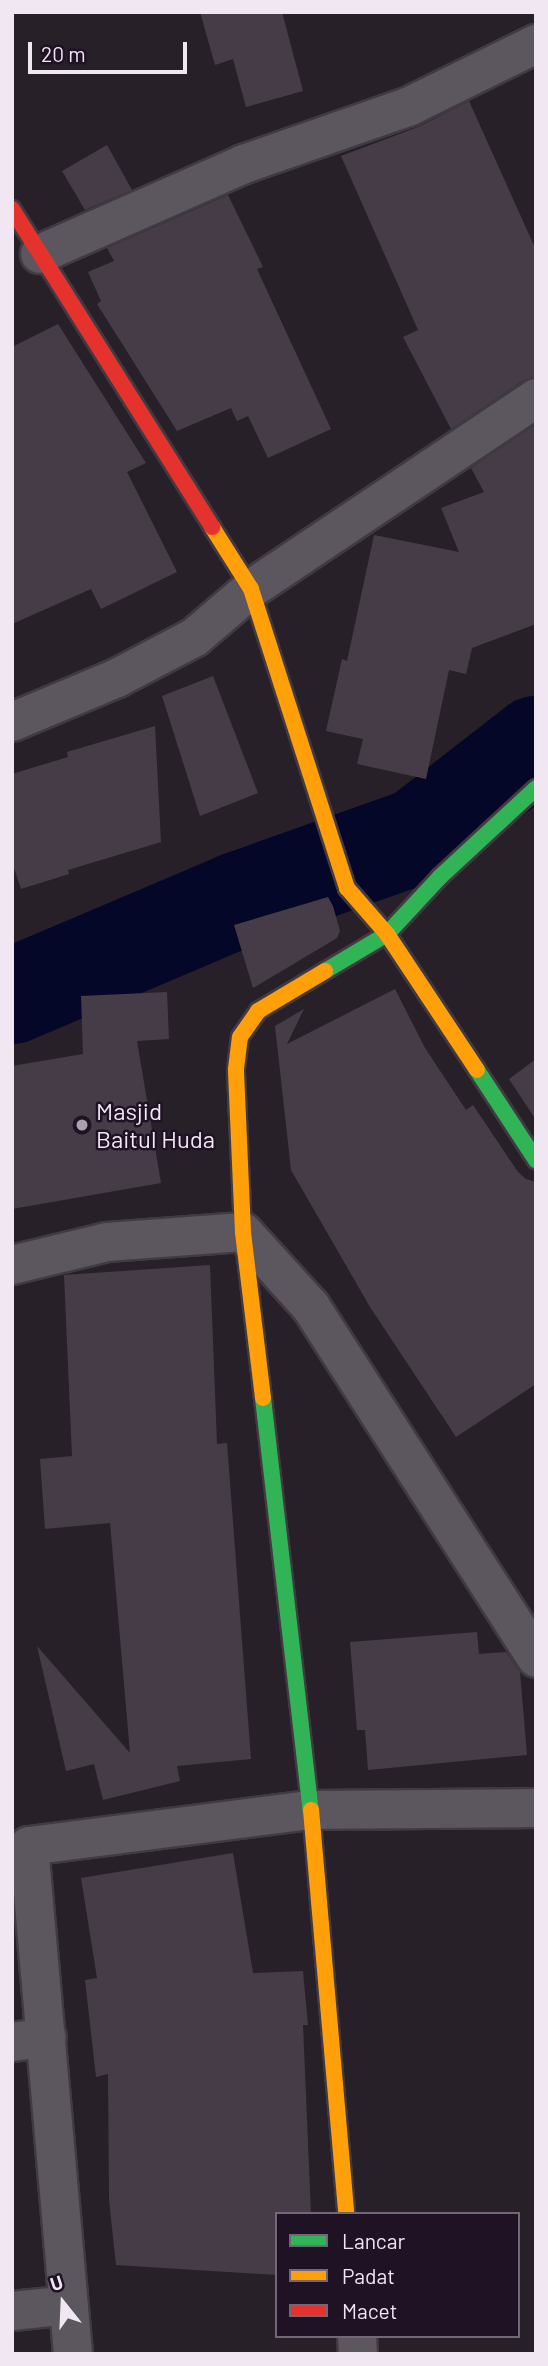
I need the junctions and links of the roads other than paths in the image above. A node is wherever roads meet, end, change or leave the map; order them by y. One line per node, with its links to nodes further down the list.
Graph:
1 (536, 44): 3 (street)
2 (12, 209): 3 (street)
3 (40, 254): 5 (street)
4 (536, 398): 5 (street)
5 (251, 589): 6 (street); 8 (street)
6 (12, 722)
7 (536, 788): 8 (street)
8 (387, 934): 9 (street); 10 (street)
9 (536, 1160)
10 (243, 1232): 11 (street); 12 (street); 14 (street)
11 (12, 1265)
12 (536, 1658)
13 (536, 1808): 14 (street)
14 (311, 1810): 15 (street); 17 (street)
15 (21, 1838): 16 (street)
16 (30, 2040): 18 (street)
17 (346, 2212)
18 (69, 2305): 19 (street); 20 (street)
19 (12, 2311)
20 (73, 2354)

